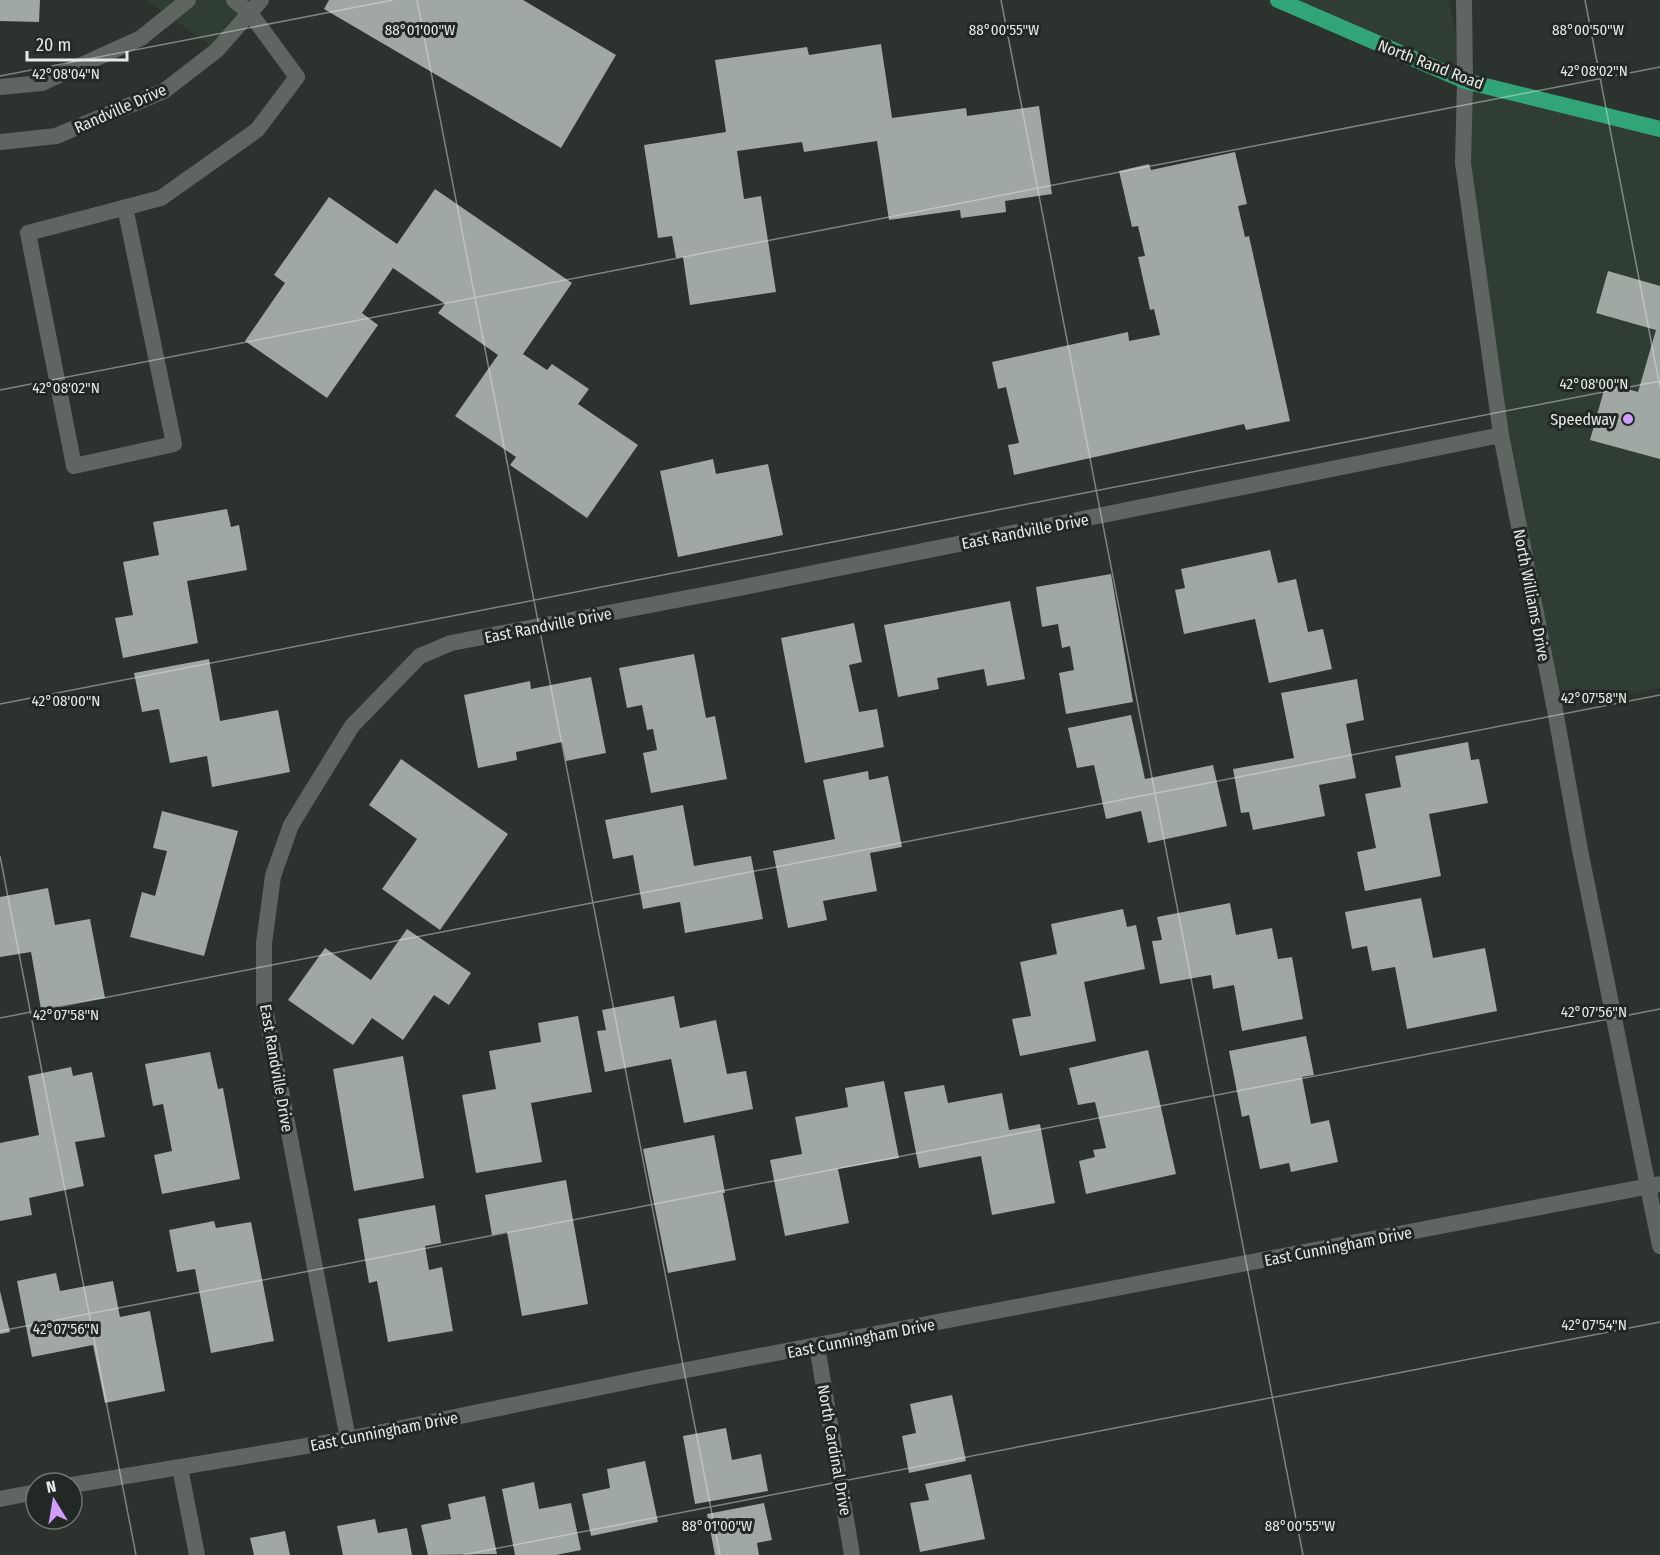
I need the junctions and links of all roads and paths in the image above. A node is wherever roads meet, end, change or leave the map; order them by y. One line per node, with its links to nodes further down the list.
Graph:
1 (188, 0): 8 (street)
2 (234, 0): 6 (street)
3 (261, 0): 6 (street, Randville Drive)
4 (1278, 0): 7 (main road, North Rand Road)
5 (1464, 0): 7 (street, North Williams Drive)
6 (250, 13): 10 (street, Randville Drive); 11 (street)
7 (1465, 81): 9 (main road, North Rand Road); 12 (street, North Williams Drive)
8 (0, 87)
9 (1660, 129)
10 (0, 142)
11 (125, 207): 11 (street)
12 (1501, 435): 13 (street, North Williams Drive); 16 (street, East Randville Drive)
13 (1654, 1185): 14 (street, North Williams Drive); 15 (street, East Cunningham Drive)
14 (1660, 1246)
15 (817, 1346): 16 (street, East Cunningham Drive); 22 (street, North Cardinal Drive)
16 (348, 1439): 17 (street, East Cunningham Drive)
17 (180, 1468): 18 (street, East Cunningham Drive); 21 (street)
18 (84, 1483)
19 (24, 1494): 20 (street)
20 (0, 1498)
21 (197, 1555)
22 (852, 1555)

